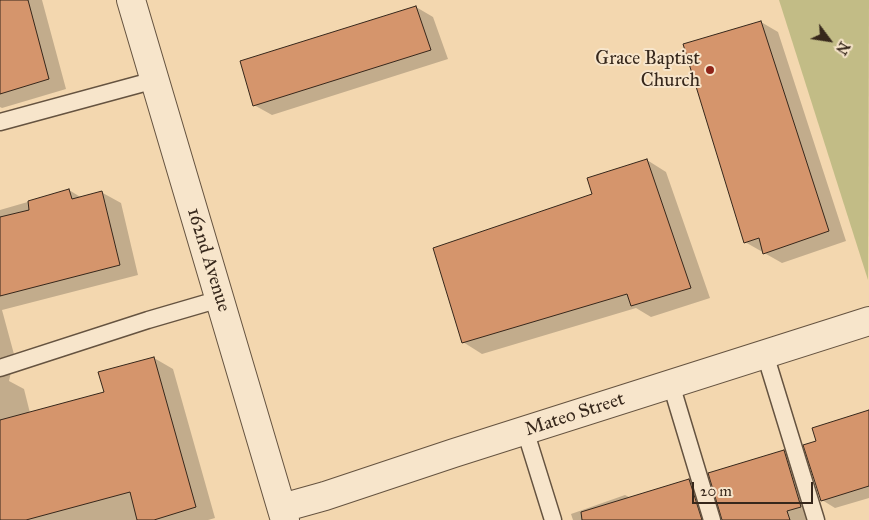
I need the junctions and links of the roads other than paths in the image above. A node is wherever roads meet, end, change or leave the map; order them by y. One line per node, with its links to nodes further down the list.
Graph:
1 (131, 0): 2 (street, 162nd Avenue)
2 (155, 80): 3 (lane); 4 (street, 162nd Avenue)
3 (0, 122)
4 (220, 299): 7 (lane); 10 (street, 162nd Avenue)
5 (869, 321): 6 (street, Mateo Street)
6 (764, 354): 8 (street, Mateo Street); 13 (lane)
7 (0, 368)
8 (671, 384): 9 (street, Mateo Street); 12 (lane)
9 (525, 430): 10 (street, Mateo Street); 11 (lane)
10 (284, 514)
11 (553, 520)
12 (712, 520)
13 (816, 520)

